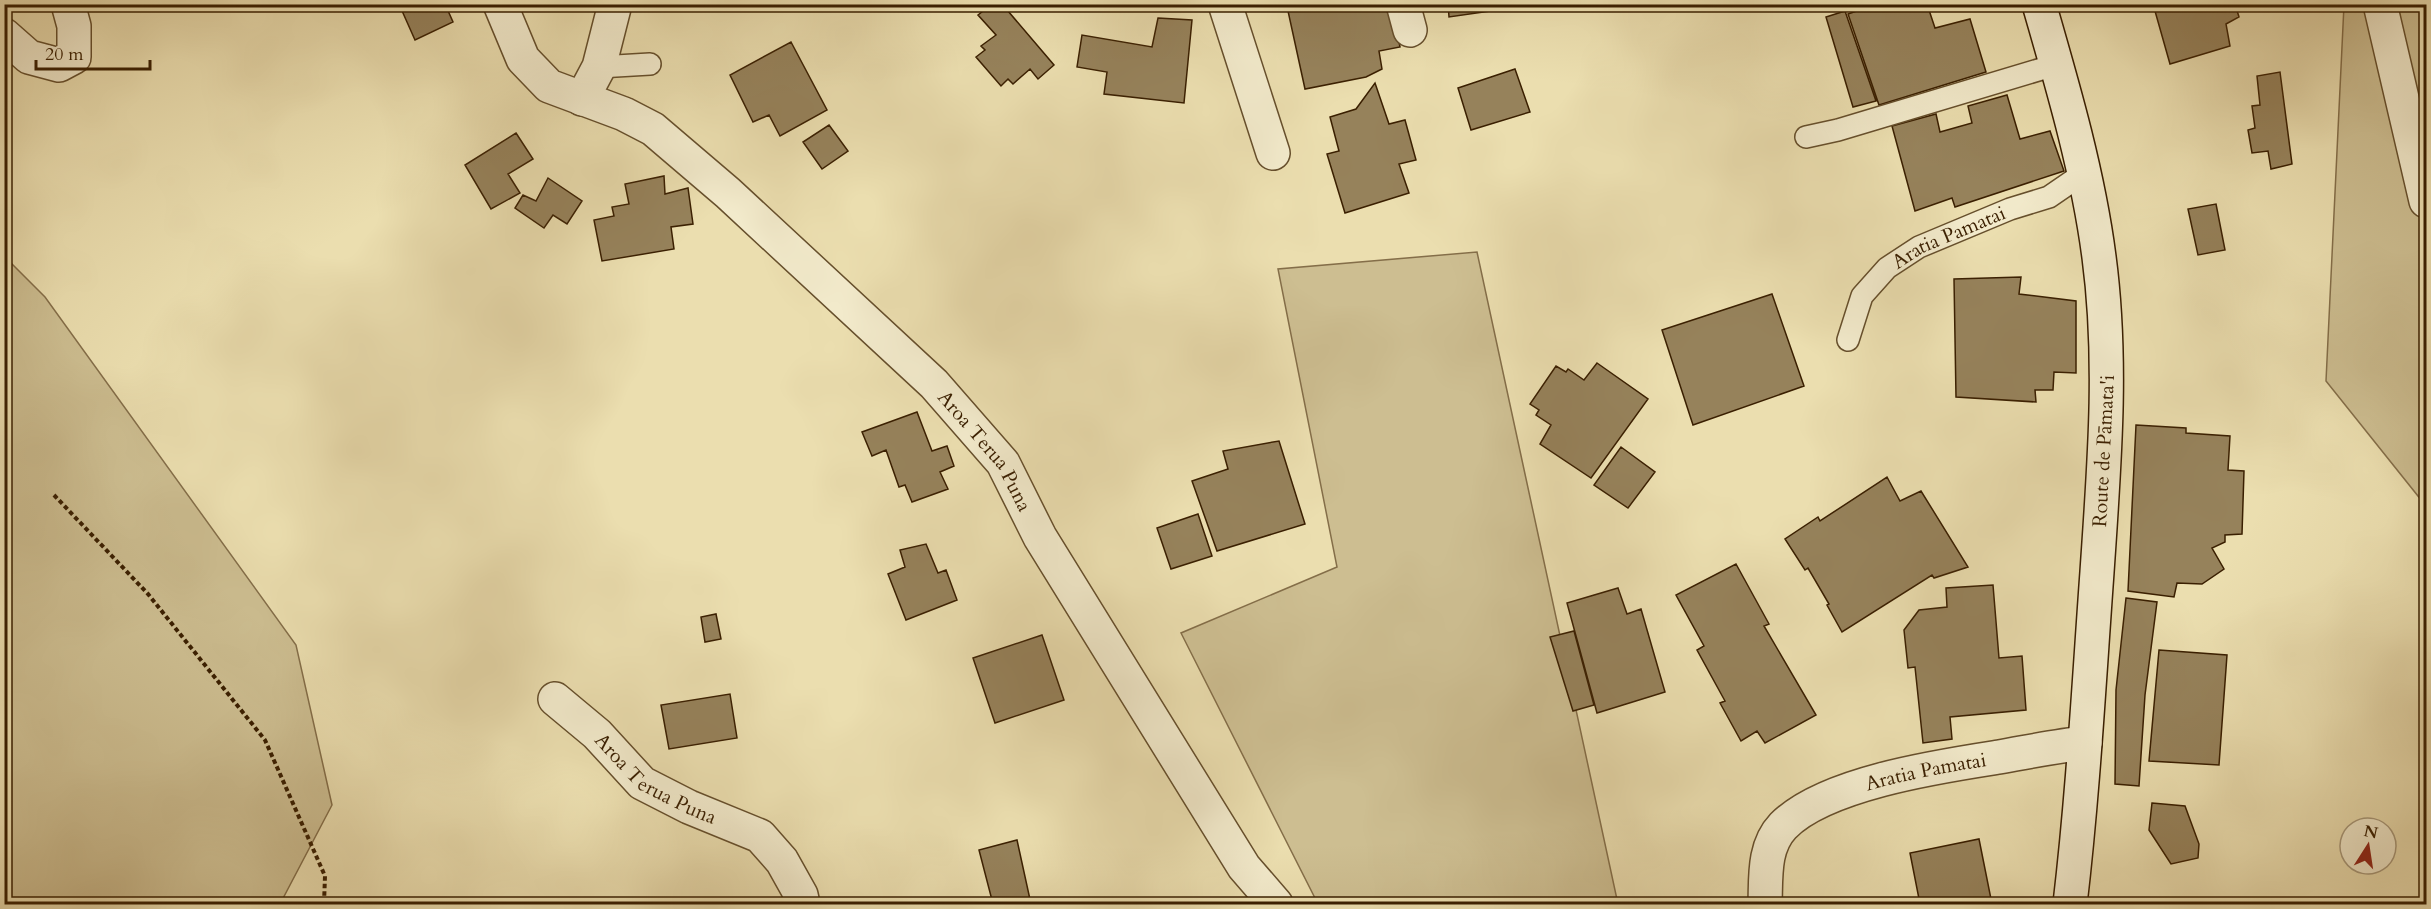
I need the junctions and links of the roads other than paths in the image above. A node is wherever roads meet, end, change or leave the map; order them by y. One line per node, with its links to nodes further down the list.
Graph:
1 (500, 4): 11 (street, Aroa Terua Puna)
2 (615, 4): 10 (street)
3 (1225, 4): 13 (street)
4 (2039, 4): 9 (street, Route de Pāmata'i)
5 (2380, 4): 15 (street)
6 (66, 12): 7 (street)
7 (4, 35)
8 (650, 64): 10 (lane)
9 (2055, 65): 12 (lane); 14 (street, Route de Pāmata'i)
10 (599, 66): 11 (street)
11 (582, 99): 20 (street, Aroa Terua Puna)
12 (1806, 137)
13 (1273, 153)
14 (2084, 173): 16 (lane, Aratia Pamatai); 18 (street, Route de Pāmata'i)
15 (2427, 201)
16 (1848, 339)
17 (555, 699): 19 (street, Aroa Terua Puna)
18 (2085, 743): 21 (street, Aratia Pamatai); 22 (street, Route de Pāmata'i)
19 (803, 904)
20 (1276, 904)
21 (1765, 904)
22 (2070, 904)

